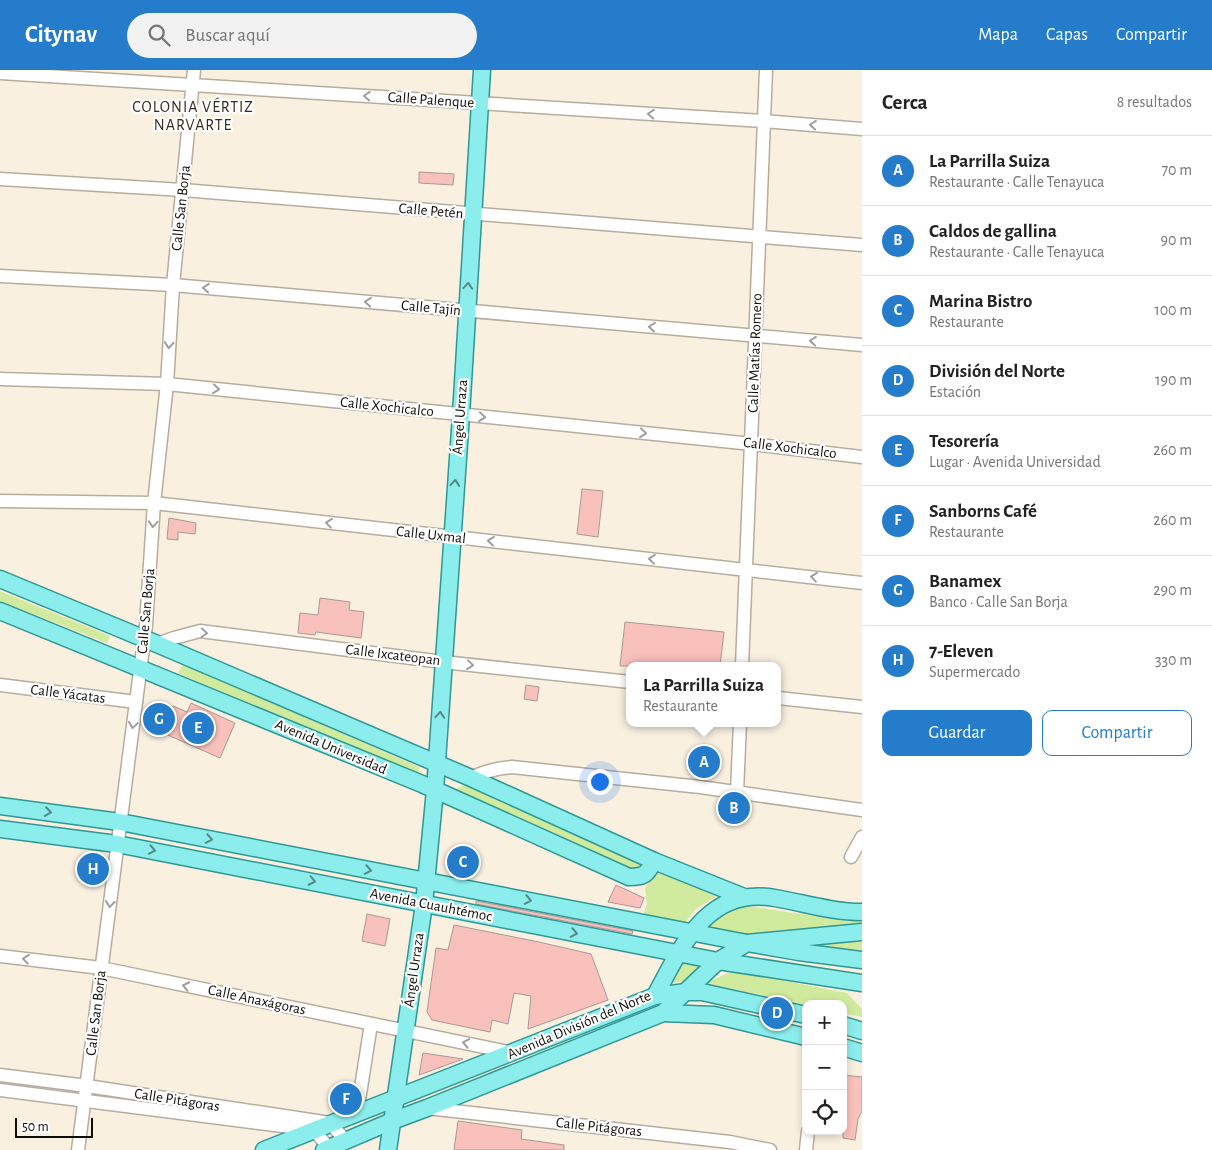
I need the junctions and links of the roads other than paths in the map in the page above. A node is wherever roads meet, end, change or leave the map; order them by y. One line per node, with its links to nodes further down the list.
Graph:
1 (194, 70): 5 (street, Calle San Borja)
2 (482, 70): 6 (main road, Ángel Urraza)
3 (766, 70): 7 (street, Calle Matías Romero)
4 (0, 73): 5 (street, Calle Palenque)
5 (192, 85): 6 (street, Calle Palenque, one-way to 5); 10 (street, Calle San Borja)
6 (480, 103): 7 (street, Calle Palenque, one-way to 6); 11 (main road, Ángel Urraza)
7 (763, 121): 8 (street, Calle Palenque, one-way to 7); 12 (street, Calle Matías Romero)
8 (862, 129)
9 (0, 180): 10 (street, Calle Petén)
10 (183, 190): 11 (street, Calle Petén); 15 (street, Calle San Borja)
11 (473, 215): 12 (street, Calle Petén); 16 (main road, Ángel Urraza, one-way to 11)
12 (759, 237): 13 (street, Calle Petén); 17 (street, Calle Matías Romero)
13 (862, 245)
14 (0, 276): 15 (street, Calle Tajín)
15 (173, 285): 16 (street, Calle Tajín, one-way to 15); 20 (street, Calle San Borja, one-way to 20)
16 (466, 311): 17 (street, Calle Tajín, one-way to 16); 21 (main road, Ángel Urraza)
17 (756, 335): 18 (street, Calle Tajín, one-way to 17); 22 (street, Calle Matías Romero)
18 (862, 345)
19 (0, 379): 20 (street, Calle Xochicalco)
20 (167, 384): 21 (street, Calle Xochicalco, one-way to 21); 25 (street, Calle San Borja)
21 (461, 415): 22 (street, Calle Xochicalco, one-way to 22); 26 (main road, Ángel Urraza, one-way to 21)
22 (752, 444): 23 (street, Calle Xochicalco); 27 (street, Calle Matías Romero)
23 (862, 457)
24 (0, 501): 25 (street, Calle Uxmal)
25 (154, 503): 26 (street, Calle Uxmal, one-way to 25); 31 (street, Calle San Borja, one-way to 31)
26 (451, 537): 27 (street, Calle Uxmal, one-way to 26); 32 (main road, Ángel Urraza)
27 (746, 569): 29 (street, Calle Uxmal, one-way to 27); 33 (street, Calle Matías Romero)
28 (0, 580): 31 (main road, Avenida Universidad)
29 (862, 583)
30 (0, 611): 34 (main road, Avenida Universidad)
31 (151, 641): 32 (street, Calle Ixcateopan, one-way to 32); 34 (street, Calle San Borja); 41 (main road, Avenida Universidad)
32 (443, 662): 35 (street, Calle Ixcateopan, one-way to 35); 41 (main road, Ángel Urraza, one-way to 32)
33 (742, 662)
34 (141, 668): 38 (street, Calle San Borja); 43 (main road, Avenida Universidad)
35 (626, 682)
36 (0, 685): 38 (street, Calle Yácatas)
37 (781, 698): 39 (street)
38 (136, 702): 47 (street, Calle San Borja, one-way to 47)
39 (862, 707)
40 (740, 727): 44 (street)
41 (437, 763): 42 (main road, Avenida Universidad); 43 (main road, Ángel Urraza)
42 (471, 778): 44 (street); 52 (main road, Avenida Universidad)
43 (434, 790): 52 (main road, Avenida Universidad); 53 (main road, Ángel Urraza)
44 (737, 792): 46 (street)
45 (0, 806): 47 (main road, Avenida Cuauhtémoc, one-way to 47)
46 (862, 810)
47 (120, 822): 50 (street, Calle San Borja); 53 (main road, Avenida Cuauhtémoc, one-way to 53)
48 (0, 829): 50 (main road, Avenida Cuauhtémoc)
49 (862, 837): 51 (street)
50 (117, 844): 55 (main road, Avenida Cuauhtémoc, one-way to 55); 64 (street, Calle San Borja, one-way to 64)
51 (851, 857)
52 (654, 861): 54 (main road, Avenida Universidad)
53 (426, 881): 55 (main road, Ángel Urraza); 57 (main road, Avenida Cuauhtémoc, one-way to 57)
54 (744, 897): 56 (main road, Avenida División del Norte); 57 (main road, Avenida División del Norte)
55 (424, 904): 60 (main road, Avenida Cuauhtémoc, one-way to 60); 74 (main road, Ángel Urraza)
56 (862, 912)
57 (692, 932): 59 (main road, Avenida Cuauhtémoc); 60 (main road, Avenida División del Norte)
58 (862, 932): 59 (main road, Avenida División del Norte)
59 (748, 943): 62 (main road, Avenida Cuauhtémoc); 63 (main road, Avenida División del Norte)
60 (678, 953): 63 (main road, Avenida Cuauhtémoc); 69 (main road, Avenida División del Norte)
61 (0, 956): 64 (street, Calle Anaxágoras, one-way to 61)
62 (862, 960)
63 (718, 961): 65 (main road, Avenida Cuauhtémoc); 67 (main road, Avenida División del Norte)
64 (101, 968): 72 (street, Calle Anaxágoras, one-way to 64); 81 (street, Calle San Borja)
65 (839, 981): 66 (main road, Avenida Cuauhtémoc); 68 (main road)
66 (862, 983)
67 (686, 992): 69 (main road); 70 (main road, Avenida División del Norte); 71 (main road)
68 (862, 995)
69 (655, 996): 78 (main road, Avenida División del Norte)
70 (663, 1013): 76 (main road); 85 (main road, Avenida División del Norte)
71 (802, 1014)
72 (371, 1024): 74 (street, Calle Anaxágoras); 86 (street)
73 (847, 1026): 75 (main road)
74 (406, 1031): 78 (street, Calle Anaxágoras, one-way to 74); 83 (main road, Ángel Urraza)
75 (862, 1031)
76 (802, 1036)
77 (847, 1048): 79 (main road)
78 (513, 1053): 83 (main road, Avenida División del Norte)
79 (862, 1053)
80 (0, 1075): 81 (street, Calle Pitágoras)
81 (86, 1086): 84 (street, Calle San Borja); 88 (street, Calle Pitágoras)
82 (0, 1090): 84 (street, Calle Pitágoras)
83 (395, 1099): 86 (main road, Avenida División del Norte); 87 (main road, Ángel Urraza)
84 (84, 1101): 89 (street, Calle Pitágoras); 93 (street, Calle San Borja)
85 (427, 1108): 87 (main road, Avenida División del Norte); 96 (street, Calle Pitágoras)
86 (358, 1113): 88 (main road, Avenida División del Norte)
87 (392, 1121): 91 (main road, Avenida División del Norte); 95 (main road, Ángel Urraza)
88 (330, 1123): 89 (main road, Avenida División del Norte); 91 (street)
89 (314, 1130): 92 (street); 94 (main road, Avenida División del Norte)
90 (808, 1135): 97 (street)
91 (346, 1141): 92 (main road, Avenida División del Norte)
92 (326, 1149)
93 (78, 1150)
94 (264, 1150)
95 (388, 1150)
96 (770, 1150)
97 (806, 1150)

